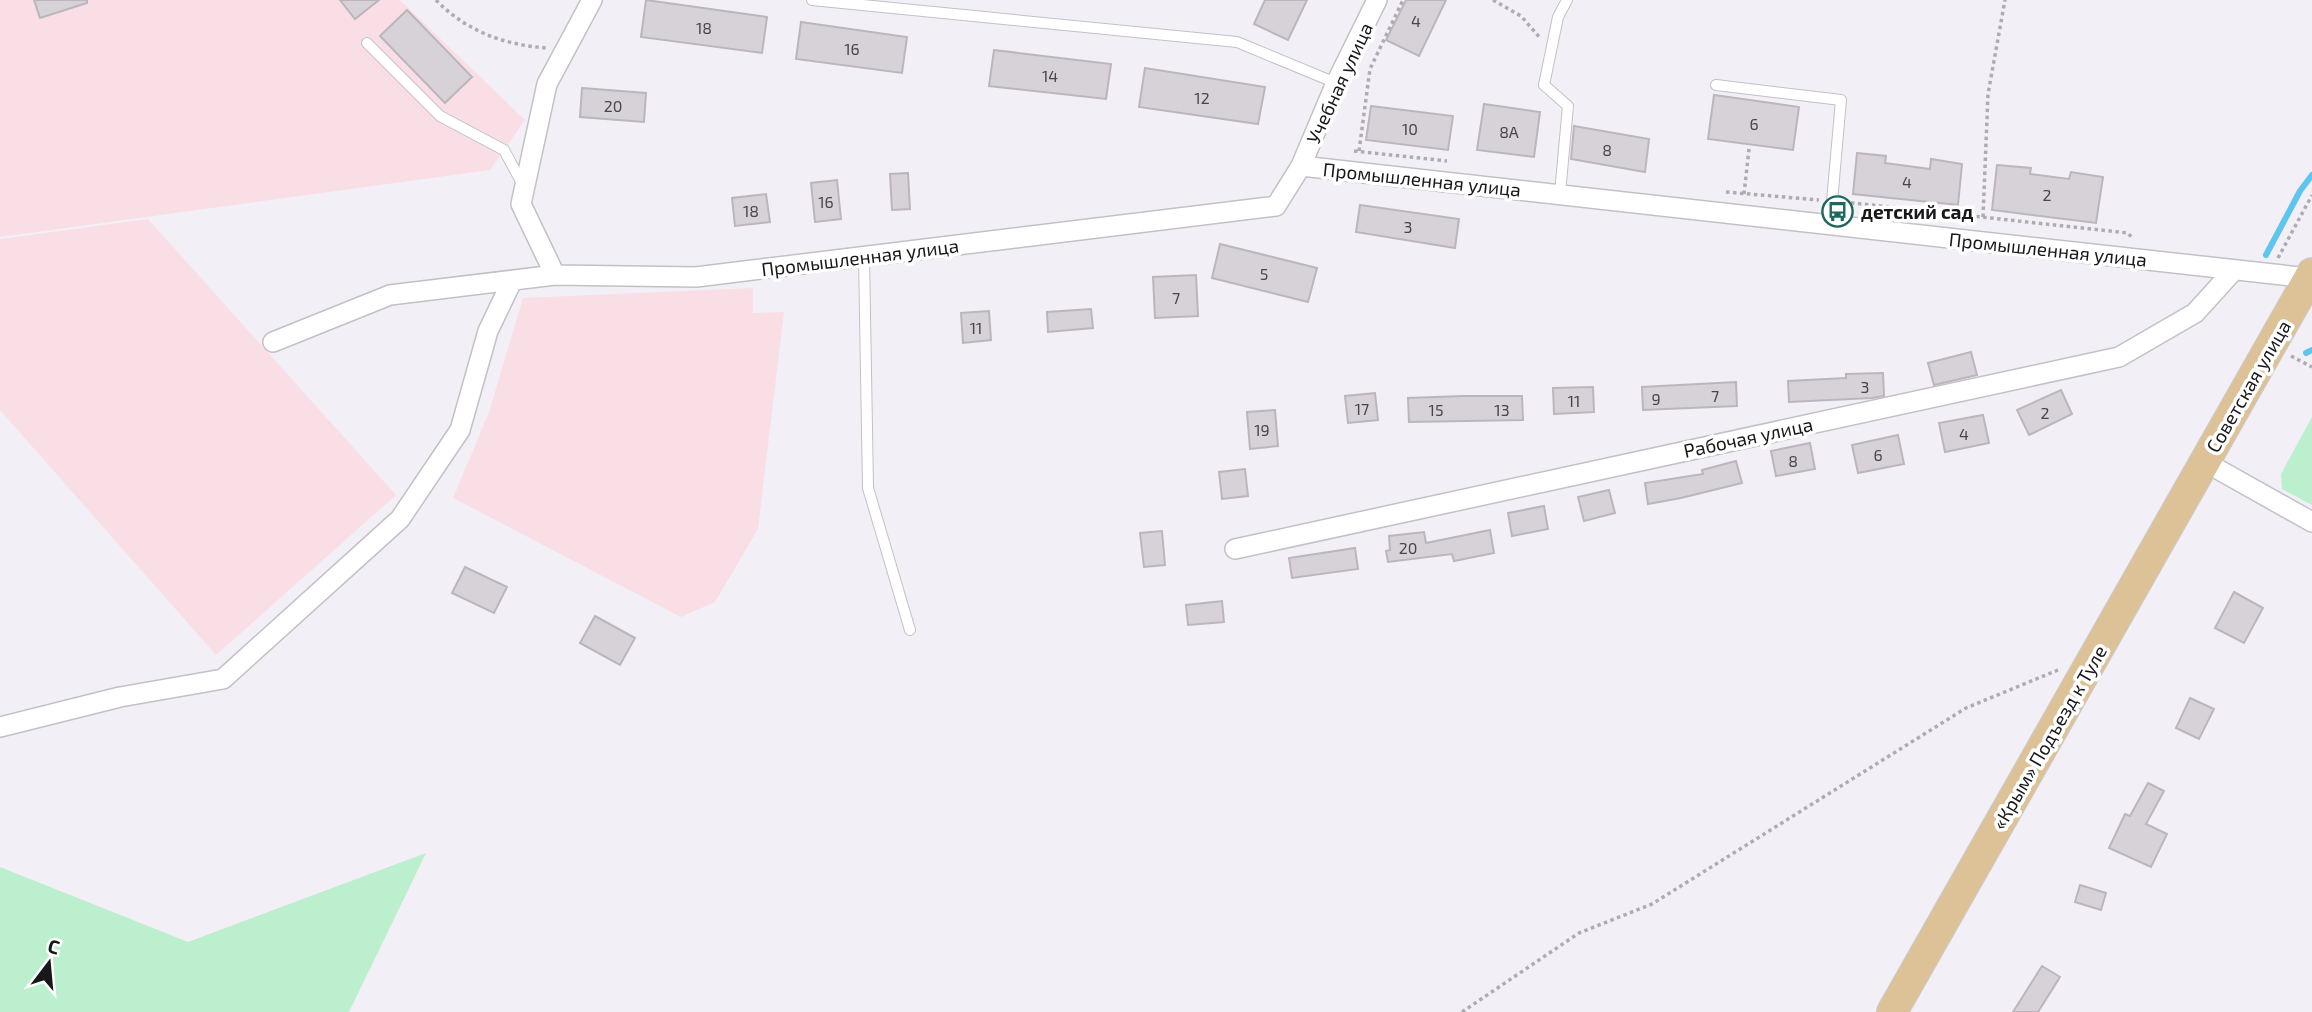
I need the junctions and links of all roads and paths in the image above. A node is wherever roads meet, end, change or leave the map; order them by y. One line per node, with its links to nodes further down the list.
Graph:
1 (436, 0): 10 (path)
2 (592, 0): 10 (street)
3 (813, 0): 12 (lane)
4 (1377, 0): 12 (street, Учебная улица)
5 (1403, 0): 15 (path)
6 (1493, 0): 11 (path)
7 (1567, 0): 11 (lane)
8 (2005, 0): 25 (path)
9 (367, 43): 19 (lane)
10 (566, 48): 19 (street)
11 (1551, 52): 21 (lane)
12 (1336, 83): 18 (street, Учебная улица)
13 (1716, 85): 24 (lane)
14 (1749, 149): 22 (path)
15 (1359, 150): 16 (path); 17 (path)
16 (1345, 153)
17 (1454, 162)
18 (1301, 166): 21 (street, Промышленная улица); 27 (street, Промышленная улица)
19 (524, 189): 30 (street)
20 (1718, 191): 22 (path)
21 (1560, 193): 26 (street, Промышленная улица)
22 (1744, 194): 24 (path)
23 (2312, 195): 31 (path)
24 (1832, 201): 25 (path); 26 (lane)
25 (1983, 217): 28 (path)
26 (1830, 224): 28 (street, Промышленная улица)
27 (864, 257): 30 (street, Промышленная улица); 38 (lane)
28 (2152, 260): 29 (street, Промышленная улица)
29 (2234, 270): 31 (street, Промышленная улица); 37 (street, Рабочая улица)
30 (555, 275): 33 (street, Промышленная улица)
31 (2269, 275): 32 (street, Промышленная улица)
32 (2310, 276): 35 (main road, Советская улица)
33 (512, 281): 34 (street, Промышленная улица); 40 (street)
34 (273, 342)
35 (2205, 462): 36 (street); 42 (main road, «Крым» Подъезд к Туле)
36 (2312, 522)
37 (1235, 549)
38 (910, 630)
39 (2060, 669): 41 (path)
40 (0, 727)
41 (1462, 1012)
42 (1892, 1012)

